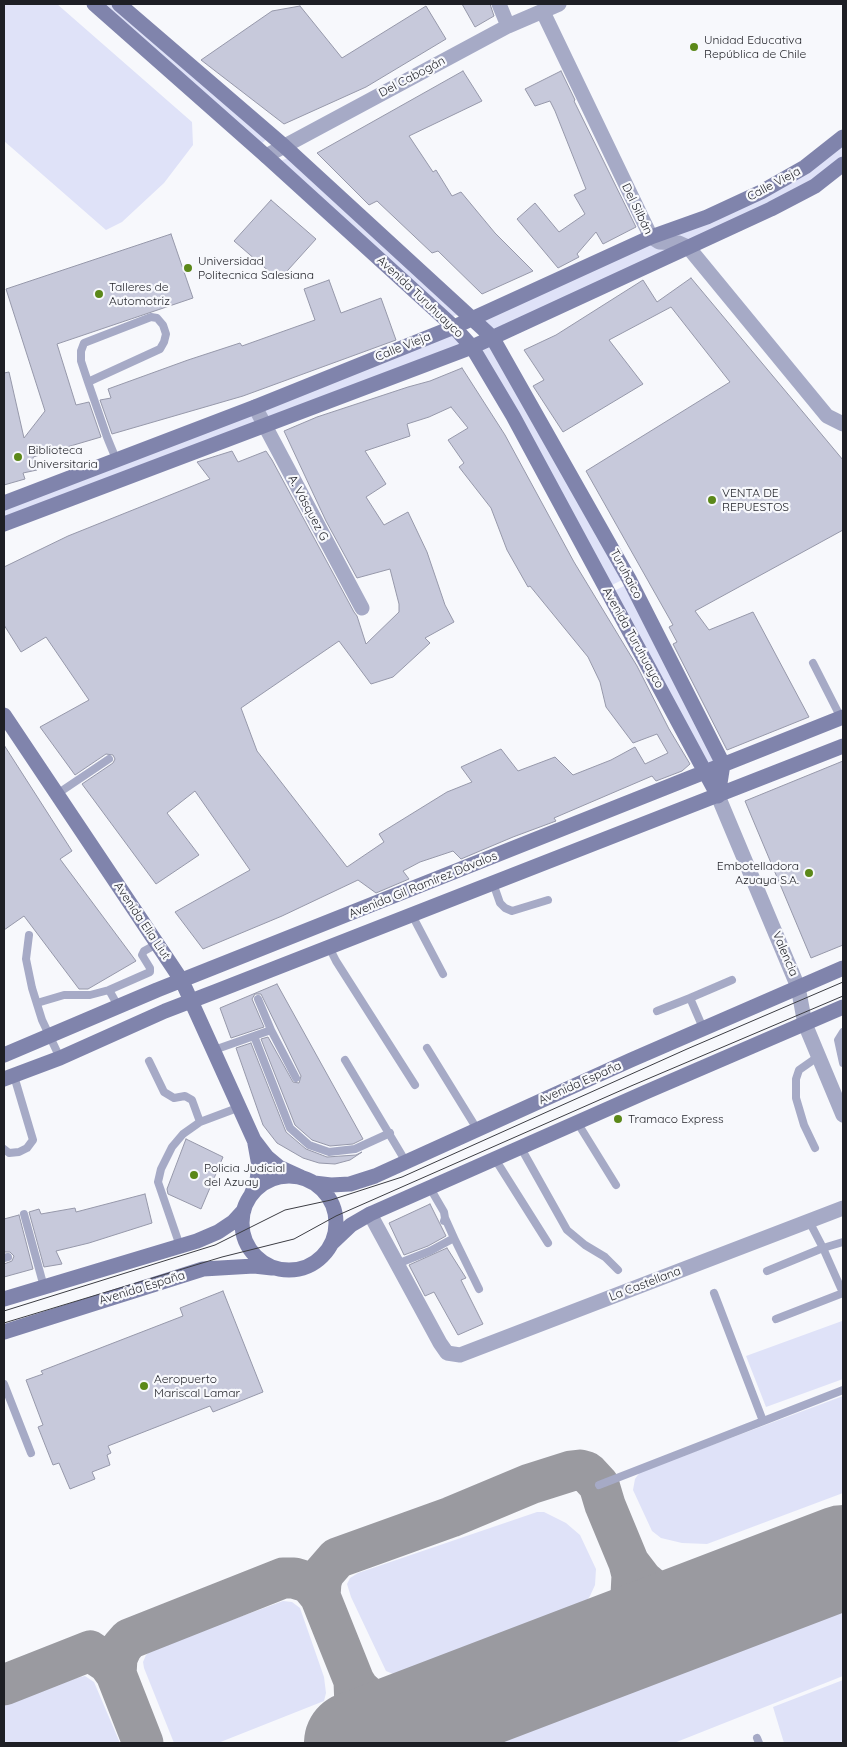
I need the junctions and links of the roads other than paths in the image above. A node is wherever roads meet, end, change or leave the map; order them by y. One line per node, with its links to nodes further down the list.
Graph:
1 (94, 4): 9 (main road, Avenida Turuhuayco)
2 (120, 4): 8 (main road, Avenida Turuhuayco)
3 (499, 4): 6 (street)
4 (559, 4): 5 (street, Del Cabogán)
5 (543, 12): 6 (street, Del Cabogán); 11 (street, Del Silbán)
6 (508, 26): 8 (street, Del Cabogán)
7 (843, 137): 11 (main road, Calle Vieja)
8 (284, 146): 9 (street, Del Cabogán); 13 (main road, Avenida Turuhuayco)
9 (266, 156): 14 (main road, Avenida Turuhuayco)
10 (843, 164): 12 (main road, Calle Vieja)
11 (651, 237): 12 (street, Del Silbán); 13 (main road, Calle Vieja)
12 (688, 247): 15 (main road, Calle Vieja); 19 (street)
13 (473, 318): 14 (main road, Calle Vieja); 15 (main road, Avenida Turuhuayco)
14 (454, 328): 16 (main road, Avenida Turuhuayco); 18 (main road, Calle Vieja)
15 (492, 337): 16 (main road, Calle Vieja); 28 (main road, Turuhaico)
16 (472, 346): 20 (main road, Calle Vieja); 29 (main road, Avenida Turuhuayco)
17 (88, 382): 17 (lane); 23 (lane)
18 (255, 407): 20 (street, A. Vásquez G); 21 (main road, Calle Vieja)
19 (843, 424)
20 (264, 426): 22 (main road, Calle Vieja); 30 (street, A. Vásquez G)
21 (183, 434): 22 (street); 23 (main road, Calle Vieja)
22 (191, 453): 25 (main road, Calle Vieja)
23 (116, 459): 24 (main road, Calle Vieja)
24 (91, 469): 25 (street); 26 (main road, Calle Vieja)
25 (100, 488): 27 (main road, Calle Vieja)
26 (4, 503)
27 (4, 524)
28 (629, 579): 29 (main road); 36 (main road, Turuhaico)
29 (607, 590): 37 (main road, Avenida Turuhuayco)
30 (362, 608)
31 (813, 664): 33 (lane)
32 (4, 716): 38 (main road, Avenida Elia Liut)
33 (842, 718): 36 (main road, Avenida Gil Ramírez Dávalos)
34 (843, 746): 39 (main road, Avenida Gil Ramírez Dávalos)
35 (109, 759): 38 (lane)
36 (724, 764): 37 (main road, Avenida Gil Ramírez Dávalos); 39 (main road)
37 (706, 773): 39 (main road); 49 (main road, Avenida Gil Ramírez Dávalos)
38 (56, 794): 44 (main road, Avenida Elia Liut)
39 (718, 796): 40 (main road, Avenida Gil Ramírez Dávalos); 51 (street, Valencia)
40 (493, 883): 41 (lane); 42 (main road, Avenida Gil Ramírez Dávalos)
41 (548, 900)
42 (412, 915): 45 (main road, Avenida Gil Ramírez Dávalos); 47 (lane)
43 (29, 935): 57 (lane)
44 (157, 944): 49 (main road, Avenida Elia Liut); 50 (lane)
45 (329, 947): 56 (main road, Avenida Gil Ramírez Dávalos); 77 (lane)
46 (843, 968): 51 (main road, Avenida España)
47 (443, 974)
48 (732, 980): 53 (lane)
49 (182, 981): 54 (main road, Avenida Gil Ramírez Dávalos); 56 (main road, Avenida Elia Liut)
50 (125, 983): 52 (lane); 54 (lane)
51 (798, 987): 61 (street, Valencia); 62 (main road, Avenida España)
52 (109, 990): 57 (lane); 58 (lane)
53 (690, 998): 60 (lane); 62 (lane)
54 (135, 999): 58 (main road, Avenida Gil Ramírez Dávalos)
55 (258, 999): 63 (lane)
56 (193, 1001): 68 (main road, Avenida Elia Liut); 71 (main road, Avenida Gil Ramírez Dávalos)
57 (37, 1003): 65 (lane)
58 (118, 1006): 65 (main road, Avenida Gil Ramírez Dávalos)
59 (843, 1007): 61 (main road)
60 (657, 1011)
61 (805, 1024): 70 (street, Valencia); 81 (main road)
62 (703, 1028): 82 (main road, Avenida España)
63 (271, 1030): 66 (lane); 76 (lane)
64 (843, 1032): 74 (lane)
65 (50, 1035): 69 (main road, Avenida Gil Ramírez Dávalos); 71 (lane)
66 (254, 1036): 68 (lane); 83 (lane)
67 (427, 1048): 82 (lane)
68 (214, 1050): 78 (main road, Avenida Elia Liut)
69 (4, 1055)
70 (819, 1056): 79 (street, Valencia); 86 (lane)
71 (60, 1058): 75 (main road, Avenida Gil Ramírez Dávalos)
72 (345, 1060): 83 (lane)
73 (149, 1061): 80 (lane)
74 (843, 1063)
75 (9, 1078): 87 (lane)
76 (296, 1078)
77 (415, 1085)
78 (240, 1107): 80 (lane); 84 (main road, Avenida Elia Liut)
79 (843, 1115)
80 (200, 1122): 102 (lane)
81 (577, 1122): 85 (main road); 91 (lane)
82 (477, 1129): 89 (main road, Avenida España)
83 (390, 1132): 89 (lane)
84 (254, 1140): 90 (main road, Avenida Elia Liut); 93 (main road, Avenida Elia Liut)
85 (521, 1148): 88 (main road); 106 (lane)
86 (814, 1148)
87 (4, 1149)
88 (495, 1159): 92 (main road); 101 (lane)
89 (406, 1162): 90 (main road, Avenida España)
90 (308, 1180): 93 (main road); 100 (main road)
91 (616, 1185)
92 (430, 1188): 96 (main road); 98 (lane)
93 (247, 1204): 102 (main road); 105 (main road)
94 (843, 1208): 97 (street, La Castellana)
95 (24, 1214): 108 (lane)
96 (370, 1214): 100 (main road); 104 (street)
97 (809, 1221): 103 (lane); 104 (street, La Castellana)
98 (454, 1238): 104 (lane); 109 (lane)
99 (843, 1242): 103 (lane)
100 (332, 1243): 105 (main road)
101 (548, 1243)
102 (180, 1246): 108 (main road)
103 (823, 1248): 107 (lane); 111 (lane)
104 (397, 1264)
105 (284, 1269): 114 (main road, Avenida España)
106 (618, 1270)
107 (767, 1271)
108 (44, 1287): 112 (main road)
109 (479, 1289)
110 (714, 1293): 117 (lane)
111 (843, 1293): 113 (lane)
112 (4, 1299)
113 (776, 1319)
114 (4, 1332)
115 (4, 1384): 118 (lane)
116 (843, 1390): 117 (lane)
117 (763, 1421): 119 (lane)
118 (31, 1453)
119 (598, 1485)

